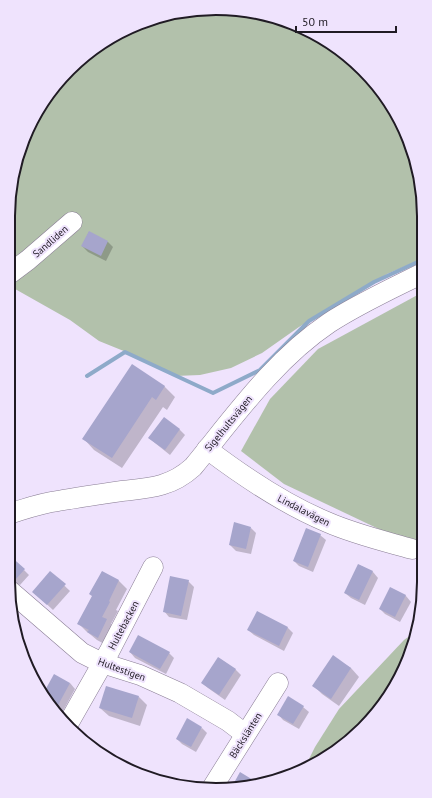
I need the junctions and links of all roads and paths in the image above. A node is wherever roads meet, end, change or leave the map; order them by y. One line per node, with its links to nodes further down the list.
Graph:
1 (72, 222): 2 (street, Sandliden)
2 (15, 270)
3 (417, 275): 4 (street, Sigelhultsvägen)
4 (207, 449): 5 (street, Sigelhultsvägen); 6 (street, Lindalavägen)
5 (15, 512)
6 (412, 549)
7 (153, 567): 9 (street, Hultebacken)
8 (15, 595): 9 (street, Hultestigen)
9 (102, 664): 11 (street, Hultebacken); 12 (street, Hultestigen)
10 (278, 683): 12 (street, Bäckslänten)
11 (70, 720)
12 (245, 734): 13 (street, Bäckslänten)
13 (215, 783)

